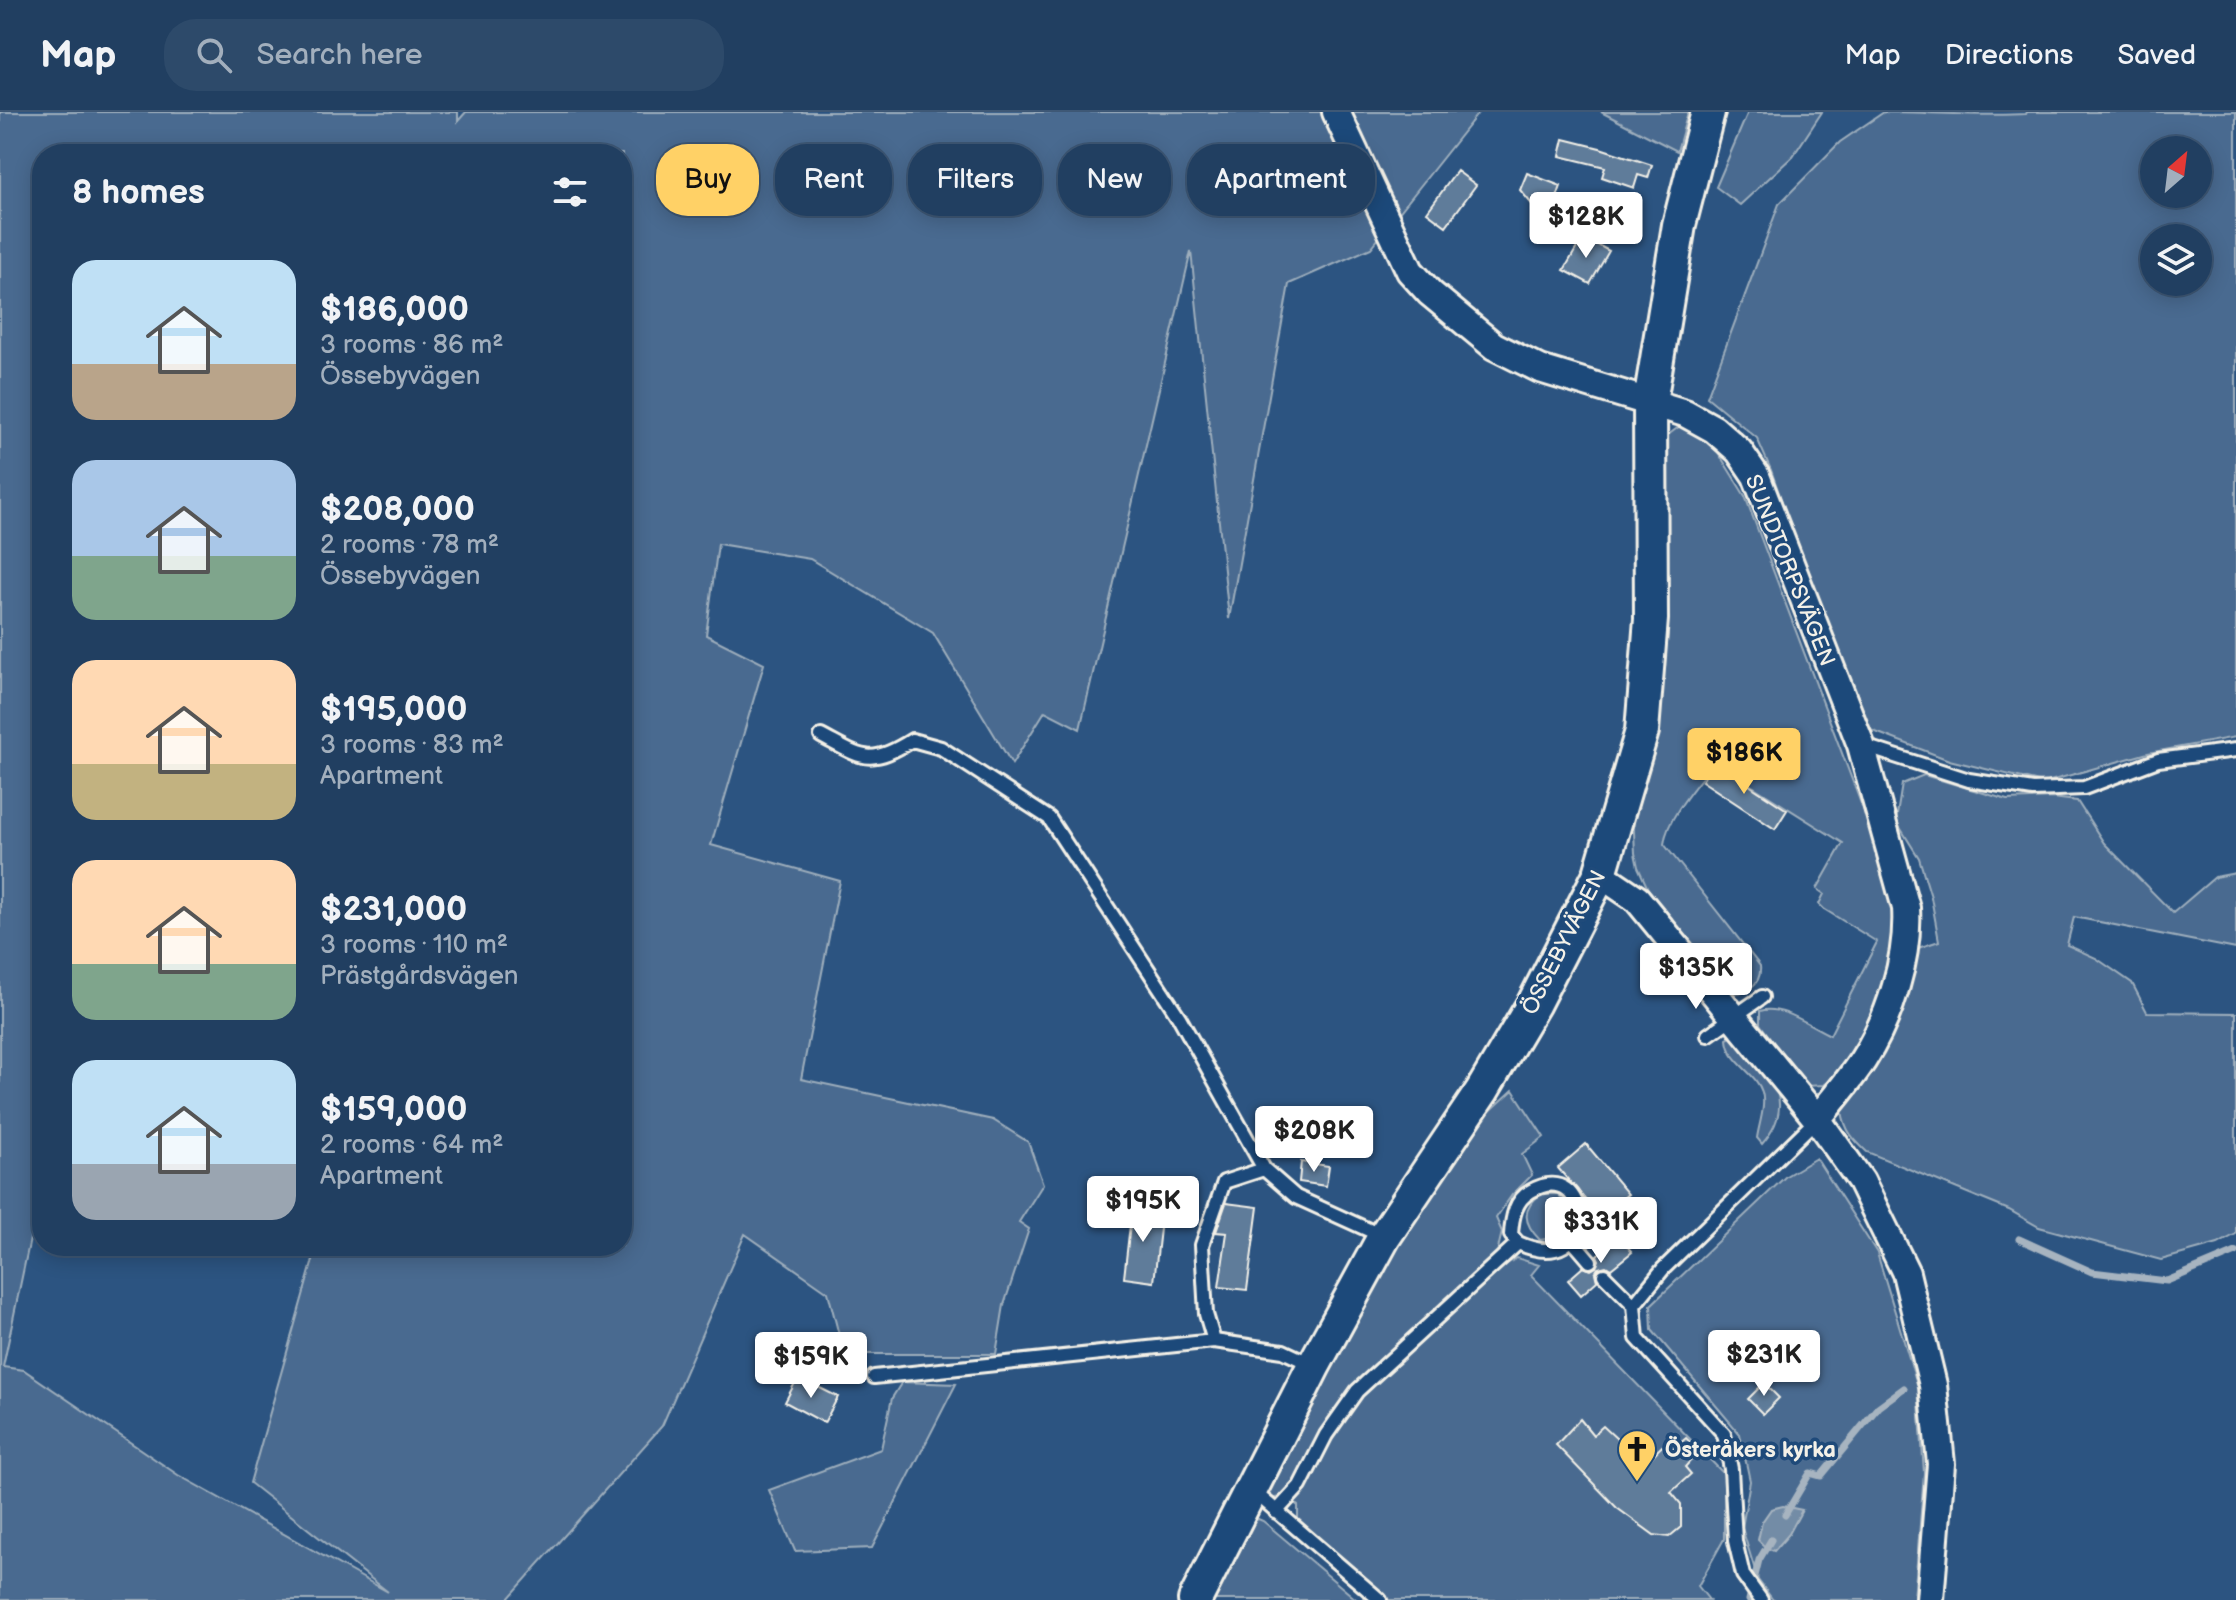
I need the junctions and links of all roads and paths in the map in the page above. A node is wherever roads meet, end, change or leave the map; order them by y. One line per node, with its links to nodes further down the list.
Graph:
1 (1336, 112): 3 (street, SUNDTORPSVÄGEN)
2 (1708, 112): 3 (street, ÖSSEBYVÄGEN)
3 (1650, 402): 5 (street, SUNDTORPSVÄGEN); 7 (street, ÖSSEBYVÄGEN)
4 (821, 736): 12 (lane)
5 (1861, 745): 6 (lane); 11 (street, SUNDTORPSVÄGEN)
6 (2236, 750)
7 (1600, 874): 9 (street); 13 (street, ÖSSEBYVÄGEN)
8 (1762, 997): 9 (lane)
9 (1734, 1017): 10 (lane); 11 (street)
10 (1708, 1035)
11 (1817, 1119): 18 (lane); 27 (street)
12 (1264, 1169): 13 (lane); 19 (lane)
13 (1384, 1237): 20 (street, ÖSSEBYVÄGEN)
14 (1572, 1240): 15 (lane); 15 (lane); 16 (lane)
15 (1518, 1243): 23 (lane)
16 (1590, 1261)
17 (1604, 1275): 18 (lane)
18 (1634, 1305): 26 (lane)
19 (1214, 1341): 20 (lane); 21 (lane)
20 (1314, 1365): 22 (street, ÖSSEBYVÄGEN)
21 (874, 1377)
22 (1251, 1489): 23 (lane); 24 (street, ÖSSEBYVÄGEN)
23 (1276, 1512): 25 (lane)
24 (1195, 1600)
25 (1380, 1600)
26 (1761, 1600)
27 (1930, 1600)

